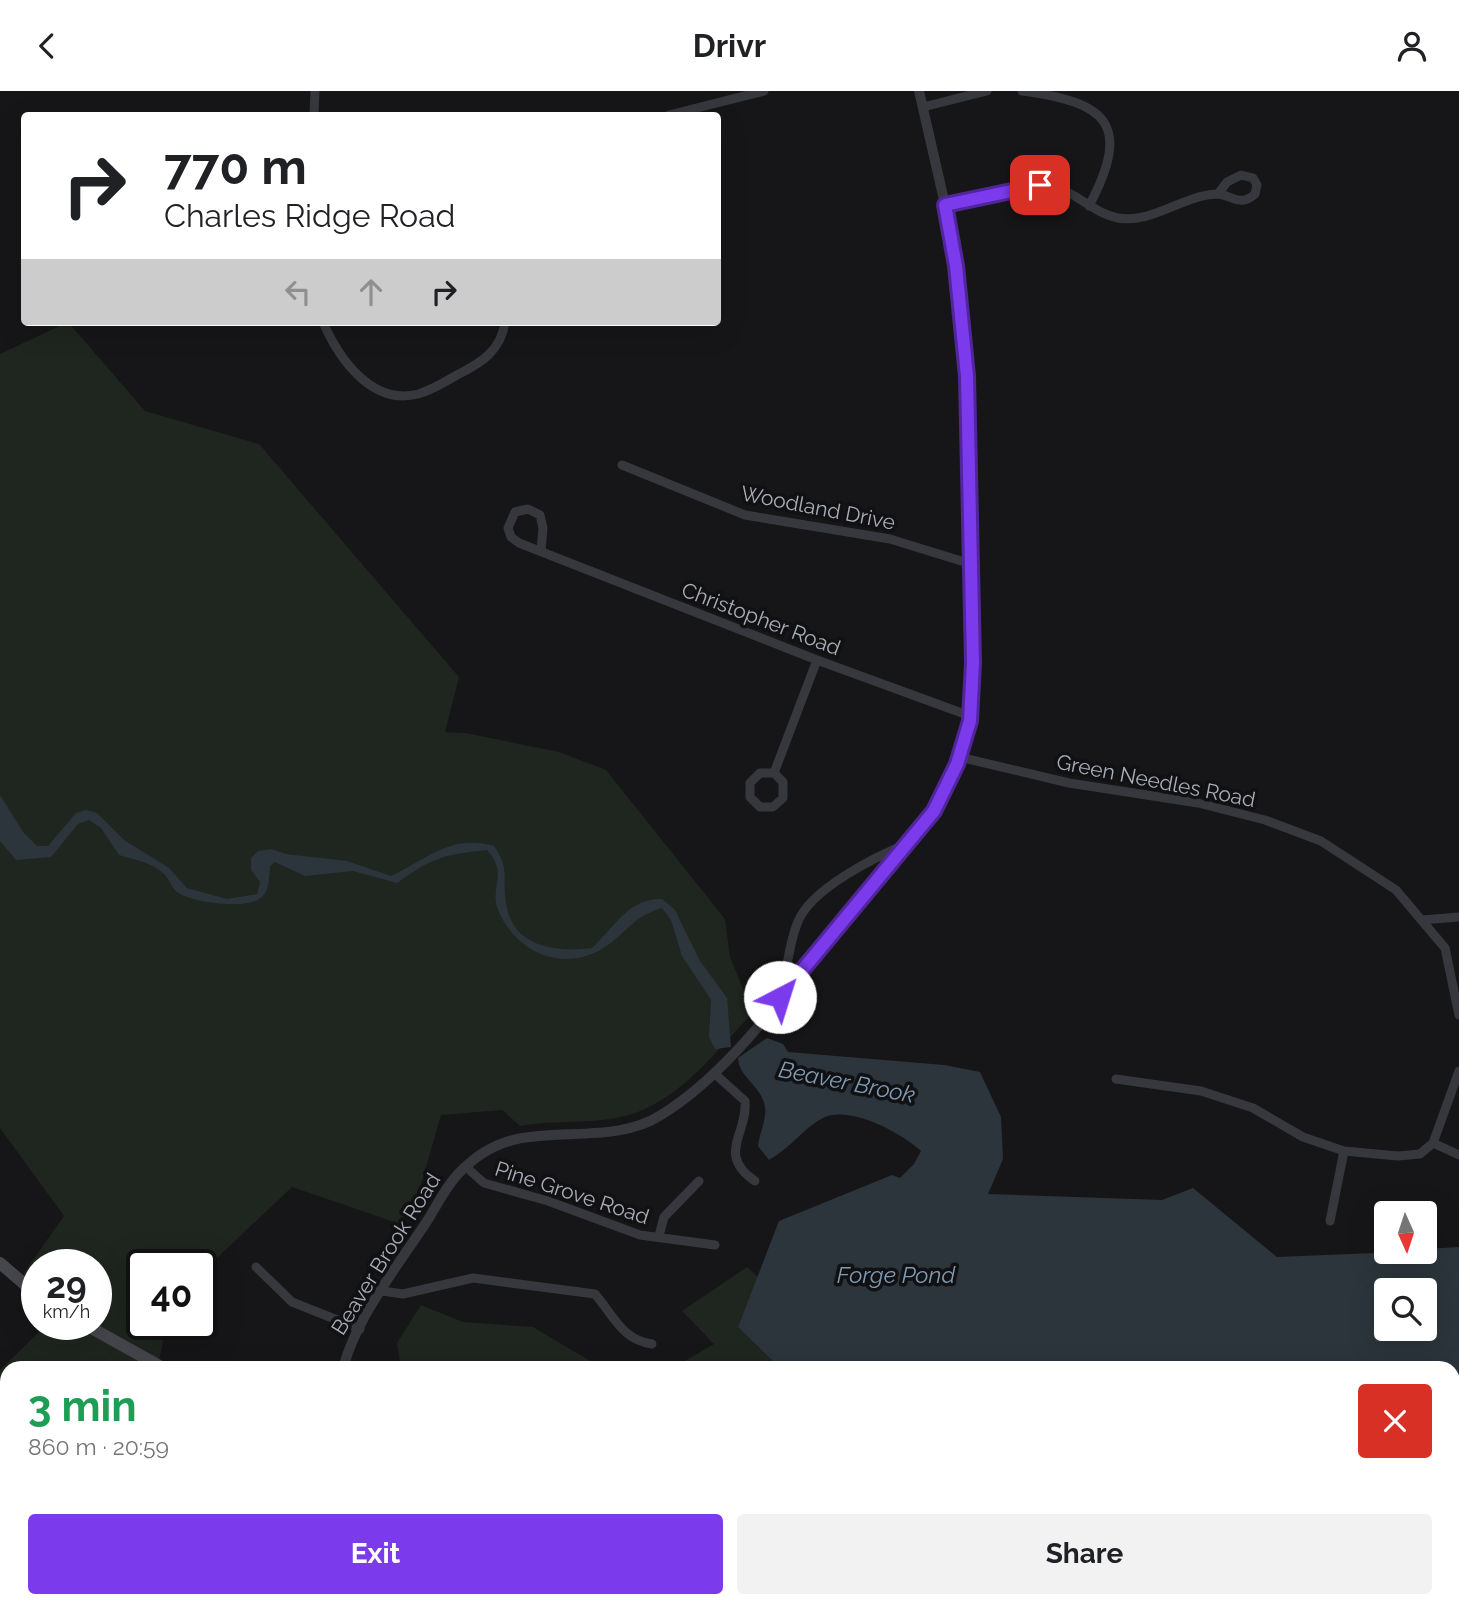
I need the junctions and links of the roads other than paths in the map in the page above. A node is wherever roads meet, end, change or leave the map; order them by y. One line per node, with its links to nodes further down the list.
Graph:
1 (315, 91): 7 (street)
2 (764, 91): 8 (street)
3 (919, 91): 6 (street, Beaver Brook Road)
4 (987, 91): 6 (street)
5 (1021, 91): 11 (street)
6 (923, 107): 10 (street, Beaver Brook Road)
7 (314, 112)
8 (680, 112)
9 (1218, 194): 11 (street)
10 (945, 205): 11 (street); 16 (street, Beaver Brook Road)
11 (1089, 206)
12 (325, 326): 13 (street)
13 (504, 326)
14 (622, 465): 16 (street, Woodland Drive)
15 (541, 551): 15 (street, Christopher Road); 17 (street, Christopher Road)
16 (971, 564): 18 (street, Beaver Brook Road)
17 (817, 660): 18 (street, Christopher Road); 20 (street)
18 (970, 716): 19 (street, Beaver Brook Road)
19 (959, 757): 21 (street, Beaver Brook Road); 23 (street, Green Needles Road)
20 (774, 773): 20 (street)
21 (909, 843): 24 (street, Beaver Brook Road); 24 (street)
22 (1459, 916): 23 (street)
23 (1422, 920): 25 (street, Green Needles Road)
24 (780, 997): 26 (street, Beaver Brook Road)
25 (1459, 1015)
26 (717, 1071): 32 (street, Beaver Brook Road); 34 (street)
27 (1459, 1071): 29 (street)
28 (1116, 1079): 30 (street)
29 (1433, 1143): 30 (street); 31 (street)
30 (1344, 1151): 35 (street)
31 (1459, 1156)
32 (466, 1167): 36 (street, Pine Grove Road); 41 (street, Beaver Brook Road)
33 (699, 1181): 36 (street)
34 (755, 1181)
35 (1330, 1220)
36 (659, 1236): 37 (street, Pine Grove Road)
37 (715, 1245)
38 (0, 1263): 40 (main road)
39 (256, 1267): 42 (street)
40 (21, 1281)
41 (382, 1291): 42 (street, Beaver Brook Road); 44 (street)
42 (360, 1329): 46 (street, Beaver Brook Road)
43 (112, 1339): 45 (main road)
44 (652, 1345)
45 (151, 1361)
46 (346, 1361)

